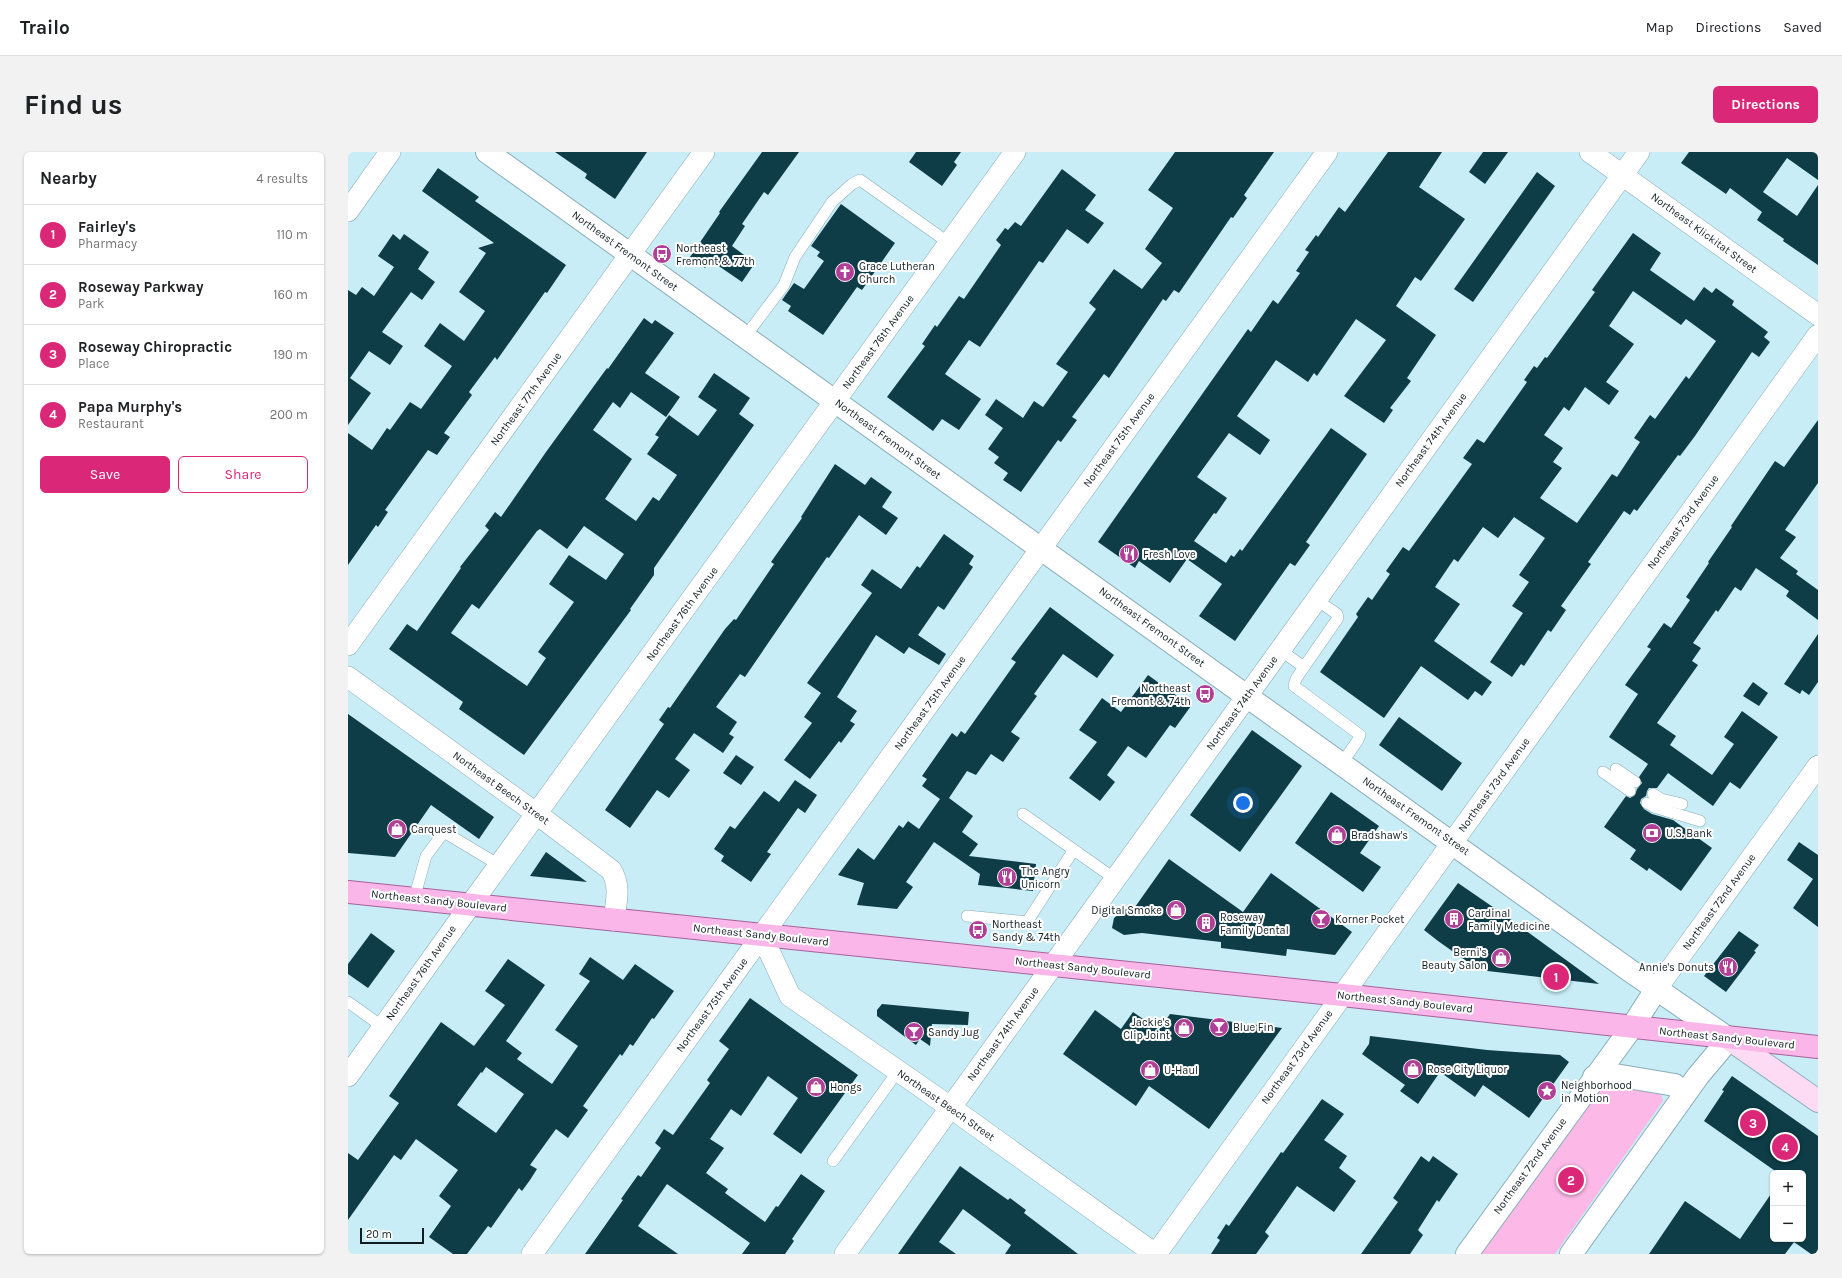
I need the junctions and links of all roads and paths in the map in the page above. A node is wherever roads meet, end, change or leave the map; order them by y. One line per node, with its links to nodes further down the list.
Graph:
1 (390, 152): 9 (street)
2 (487, 152): 11 (street, Northeast Fremont Street)
3 (704, 152): 11 (street, Northeast 77th Avenue)
4 (1015, 152): 10 (street, Northeast 76th Avenue)
5 (1327, 152): 16 (street, Northeast 75th Avenue)
6 (1590, 152): 8 (street, Northeast Klickitat Street)
7 (1639, 152): 8 (street, Northeast 74th Avenue)
8 (1622, 174): 12 (street, Northeast Klickitat Street); 17 (street, Northeast 74th Avenue)
9 (348, 211)
10 (949, 243): 14 (lane); 15 (street, Northeast 76th Avenue)
11 (631, 254): 14 (street, Northeast Fremont Street); 18 (street, Northeast 77th Avenue)
12 (1818, 315)
13 (1818, 335): 31 (street, Northeast 73rd Avenue)
14 (745, 337): 15 (street, Northeast Fremont Street)
15 (836, 401): 16 (street, Northeast Fremont Street); 28 (street, Northeast 76th Avenue)
16 (1042, 548): 22 (street, Northeast Fremont Street); 40 (street, Northeast 75th Avenue)
17 (1317, 600): 19 (street, Northeast 74th Avenue); 20 (lane)
18 (348, 645)
19 (1280, 650): 20 (lane); 22 (street, Northeast 74th Avenue)
20 (1304, 667): 23 (lane)
21 (348, 677): 28 (street, Northeast Beech Street)
22 (1248, 696): 23 (street, Northeast Fremont Street); 34 (street, Northeast 74th Avenue)
23 (1342, 763): 31 (street, Northeast Fremont Street)
24 (1818, 766): 42 (street, Northeast 72nd Avenue)
25 (1616, 769): 26 (lane)
26 (1603, 772)
27 (1682, 804): 30 (lane)
28 (537, 814): 33 (street, Northeast 76th Avenue); 39 (street, Northeast Beech Street)
29 (1023, 814): 32 (lane)
30 (1700, 821)
31 (1453, 842): 42 (street, Northeast Fremont Street); 43 (street, Northeast 73rd Avenue)
32 (1073, 851): 34 (lane); 38 (lane)
33 (500, 865): 36 (lane); 37 (street, Northeast 76th Avenue)
34 (1115, 879): 41 (street, Northeast 74th Avenue)
35 (348, 892): 36 (main road, Northeast Sandy Boulevard)
36 (414, 899): 37 (main road, Northeast Sandy Boulevard)
37 (471, 904): 39 (main road, Northeast Sandy Boulevard); 45 (street, Northeast 76th Avenue)
38 (967, 916)
39 (614, 920): 40 (main road, Northeast Sandy Boulevard)
40 (762, 936): 41 (main road, Northeast Sandy Boulevard); 49 (street, Northeast Beech Street); 56 (street, Northeast 75th Avenue)
41 (1052, 965): 43 (main road, Northeast Sandy Boulevard); 54 (street, Northeast 74th Avenue)
42 (1657, 988): 46 (street, Northeast 72nd Avenue); 47 (street, Northeast Fremont Street)
43 (1342, 995): 46 (main road, Northeast Sandy Boulevard); 58 (street, Northeast 73rd Avenue)
44 (348, 1002): 45 (lane)
45 (383, 1027): 50 (street, Northeast 76th Avenue)
46 (1632, 1027): 47 (main road, Northeast Sandy Boulevard); 51 (street, Northeast 72nd Avenue)
47 (1729, 1038): 48 (main road, Northeast Sandy Boulevard); 52 (street); 53 (main road, Northeast Fremont Street)
48 (1818, 1047)
49 (898, 1071): 54 (street, Northeast Beech Street); 55 (lane)
50 (348, 1076)
51 (1594, 1077): 52 (street); 59 (street, Northeast 72nd Avenue)
52 (1684, 1095): 60 (street)
53 (1818, 1102)
54 (950, 1107): 57 (street, Northeast 74th Avenue); 58 (street, Northeast Beech Street)
55 (833, 1161)
56 (532, 1254)
57 (845, 1254)
58 (1155, 1254)
59 (1467, 1254)
60 (1571, 1254)

